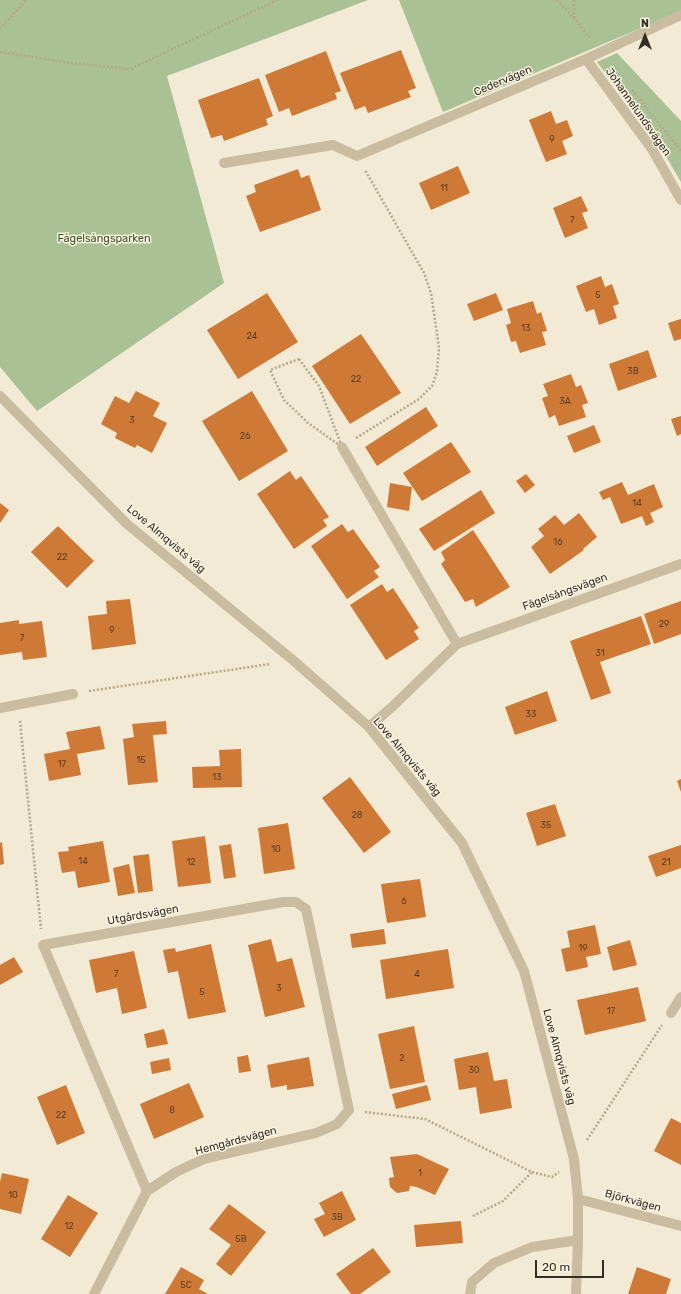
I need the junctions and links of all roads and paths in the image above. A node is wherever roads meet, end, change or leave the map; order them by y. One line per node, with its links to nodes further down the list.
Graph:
1 (26, 0): 6 (path)
2 (277, 0): 7 (path)
3 (574, 0): 5 (path)
4 (681, 15): 8 (street, Cedervägen)
5 (574, 18)
6 (0, 29)
7 (0, 52)
8 (586, 59): 9 (street, Cedervägen); 11 (street, Johannelundsvägen)
9 (357, 156): 10 (street); 13 (path)
10 (224, 163)
11 (681, 200)
12 (0, 396): 17 (street, Love Almqvists väg)
13 (355, 439)
14 (345, 445): 14 (path); 16 (street)
15 (681, 564): 16 (street, Fågelsångsvägen)
16 (457, 644): 21 (street, Fågelsångsvägen)
17 (294, 661): 18 (path); 21 (street, Love Almqvists väg)
18 (73, 694): 19 (street)
19 (19, 704): 20 (street); 22 (path)
20 (0, 708)
21 (369, 727): 26 (street, Love Almqvists väg)
22 (43, 945): 25 (street, Utgårdsvägen); 28 (street)
23 (681, 997): 24 (street)
24 (671, 1013): 26 (path)
25 (349, 1110): 27 (path); 28 (street, Hemgårdsvägen)
26 (574, 1159): 27 (path); 29 (street, Love Almqvists väg)
27 (532, 1172): 30 (path)
28 (147, 1191): 33 (street, Hemgårdsvägen)
29 (578, 1198): 31 (street, Björkvägen); 32 (street, Love Almqvists väg)
30 (473, 1216)
31 (681, 1226)
32 (578, 1240): 34 (street); 35 (street, Love Almqvists väg)
33 (94, 1294)
34 (470, 1294)
35 (576, 1294)

